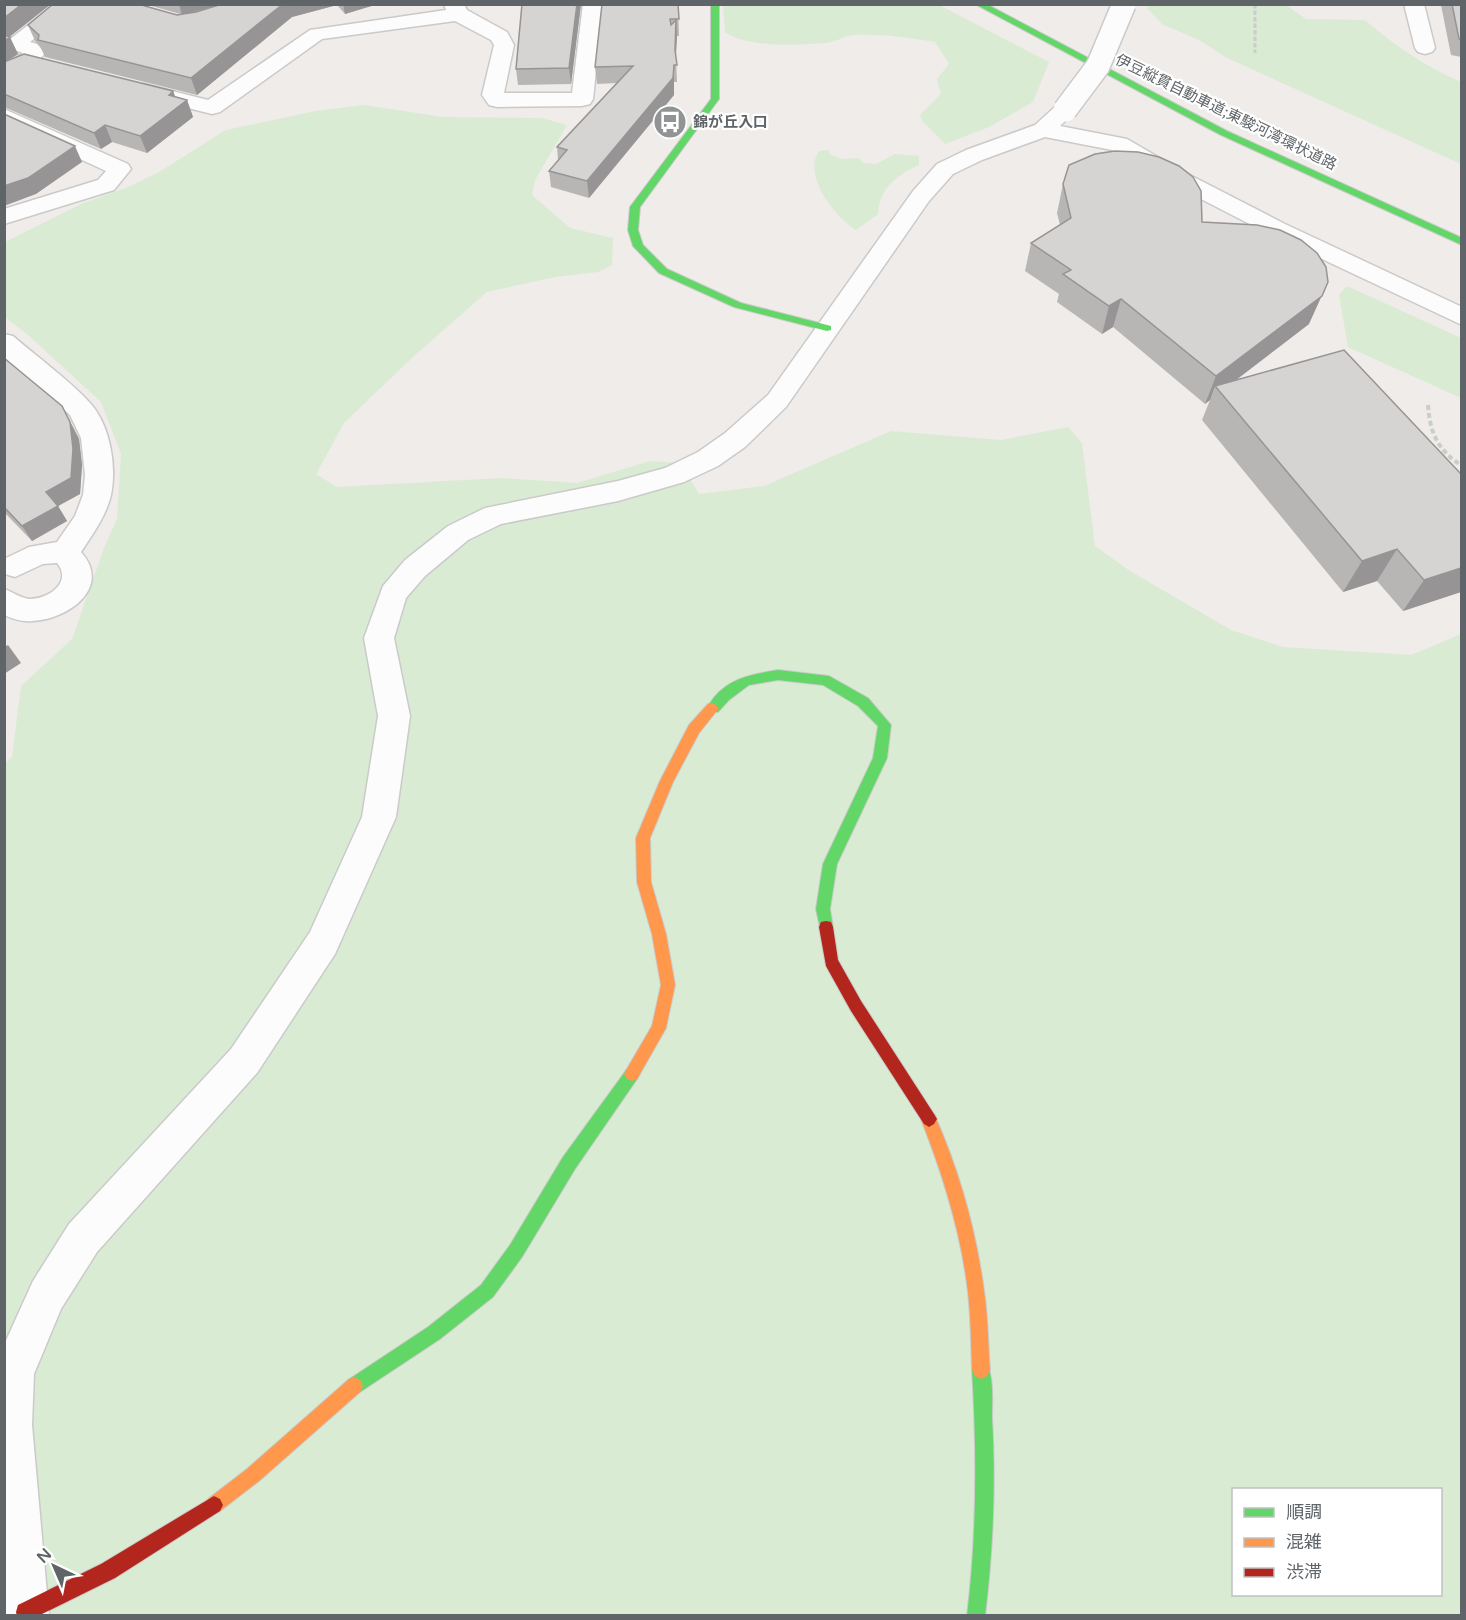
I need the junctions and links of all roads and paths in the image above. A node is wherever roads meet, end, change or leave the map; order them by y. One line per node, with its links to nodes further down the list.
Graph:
1 (69, 4): 11 (street)
2 (594, 4): 8 (street)
3 (716, 4): 20 (main road)
4 (979, 4): 18 (main road, 伊豆縦貫自動車道;東駿河湾環状道路)
5 (1124, 4): 16 (street, bridge)
6 (1255, 4): 10 (path)
7 (1414, 4): 9 (street)
8 (456, 9): 14 (street)
9 (1425, 48)
10 (1255, 53)
11 (28, 61): 12 (street); 13 (street)
12 (51, 67)
13 (4, 76)
14 (120, 84)
15 (4, 115): 17 (street)
16 (1054, 120): 19 (street); 20 (street)
17 (4, 217)
18 (1461, 242)
19 (1461, 317)
20 (827, 328): 27 (street)
21 (4, 342): 24 (street)
22 (1428, 405): 23 (path)
23 (1461, 466)
24 (65, 553): 25 (street); 26 (street)
25 (8, 565)
26 (4, 600)
27 (26, 1614): 28 (main road)
28 (976, 1616)

